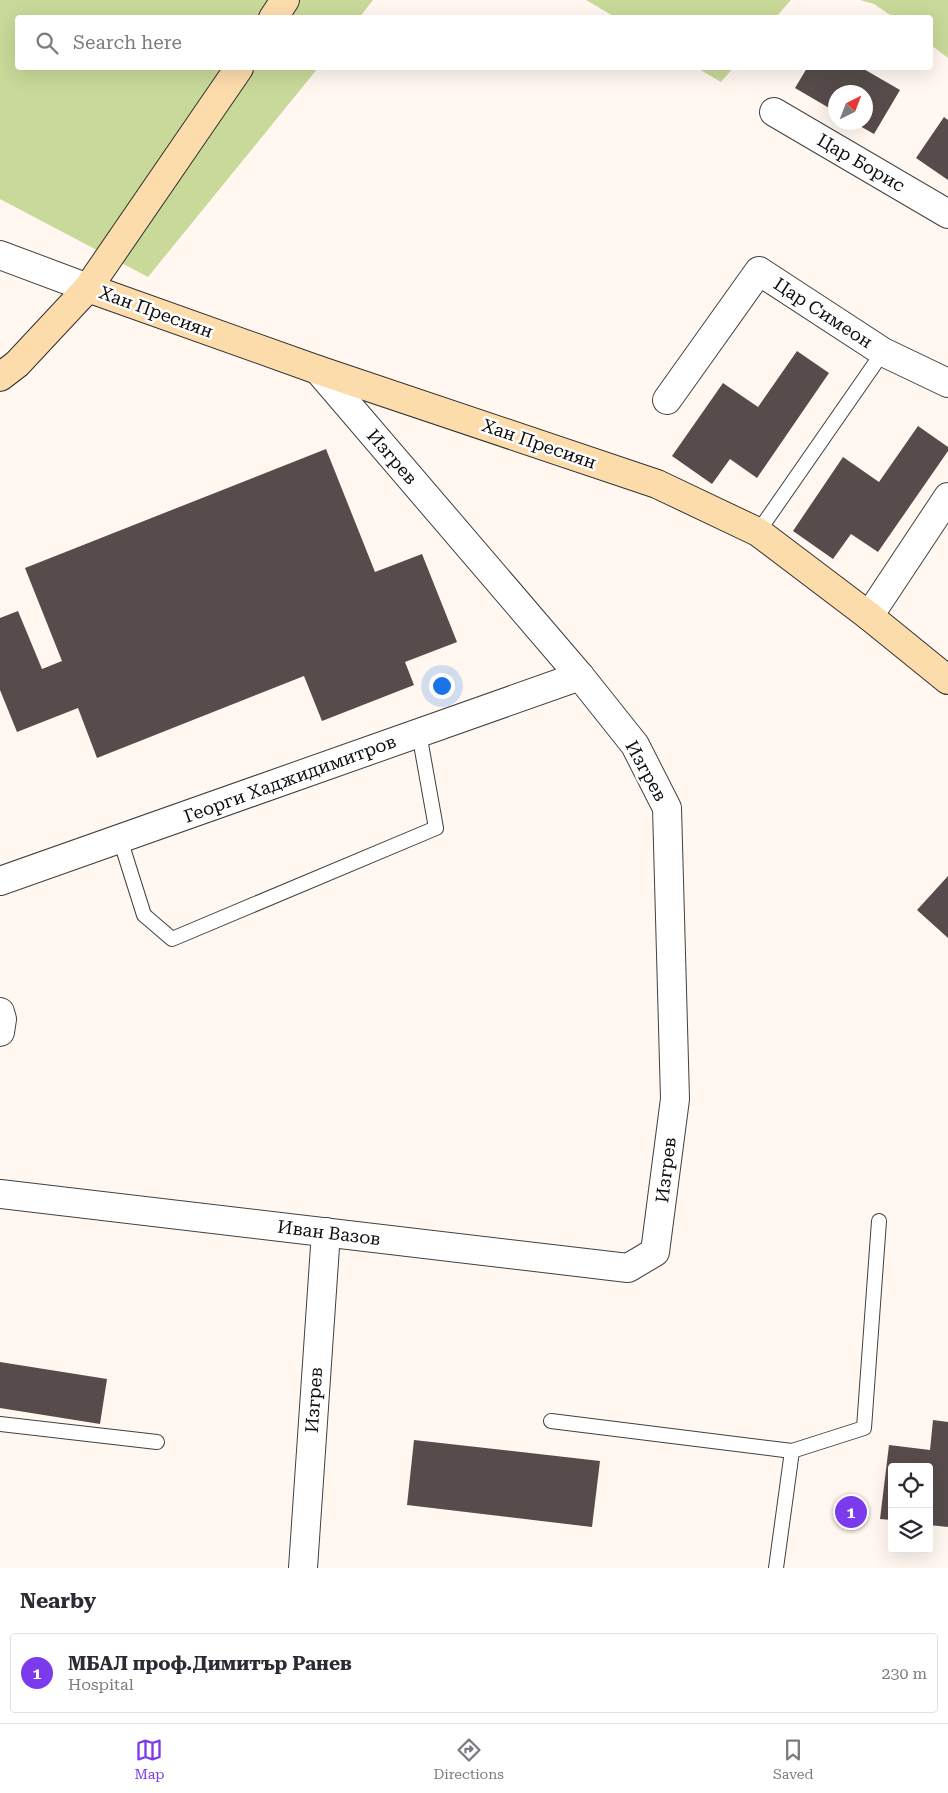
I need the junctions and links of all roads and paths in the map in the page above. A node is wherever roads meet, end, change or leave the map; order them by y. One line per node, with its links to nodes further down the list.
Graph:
1 (285, 0): 2 (street)
2 (275, 15)
3 (238, 70): 7 (street)
4 (774, 112): 5 (street, Цар Борис)
5 (948, 214)
6 (0, 255): 7 (street)
7 (88, 288): 9 (street, Хан Пресиян); 10 (street)
8 (883, 352): 11 (street, Цар Симеон); 12 (street, Цар Симеон); 14 (lane)
9 (318, 370): 14 (street, Хан Пресиян); 16 (street, Изгрев)
10 (0, 378)
11 (948, 383)
12 (667, 400)
13 (948, 496): 15 (street)
14 (758, 532): 15 (street, Хан Пресиян)
15 (869, 616): 17 (street, Хан Пресиян)
16 (580, 676): 18 (street, Георги Хаджидимитров); 26 (street, Изгрев)
17 (948, 680)
18 (419, 733): 19 (street, Георги Хаджидимитров); 19 (lane)
19 (120, 839): 20 (street, Георги Хаджидимитров)
20 (0, 882)
21 (0, 1012): 22 (street)
22 (0, 1032)
23 (0, 1194): 25 (street, Иван Вазов)
24 (879, 1221): 30 (lane)
25 (326, 1232): 26 (street, Иван Вазов); 31 (street, Изгрев)
26 (655, 1252)
27 (552, 1421): 30 (lane)
28 (0, 1424): 29 (lane)
29 (157, 1442)
30 (792, 1451): 32 (lane)
31 (303, 1568)
32 (776, 1568)

